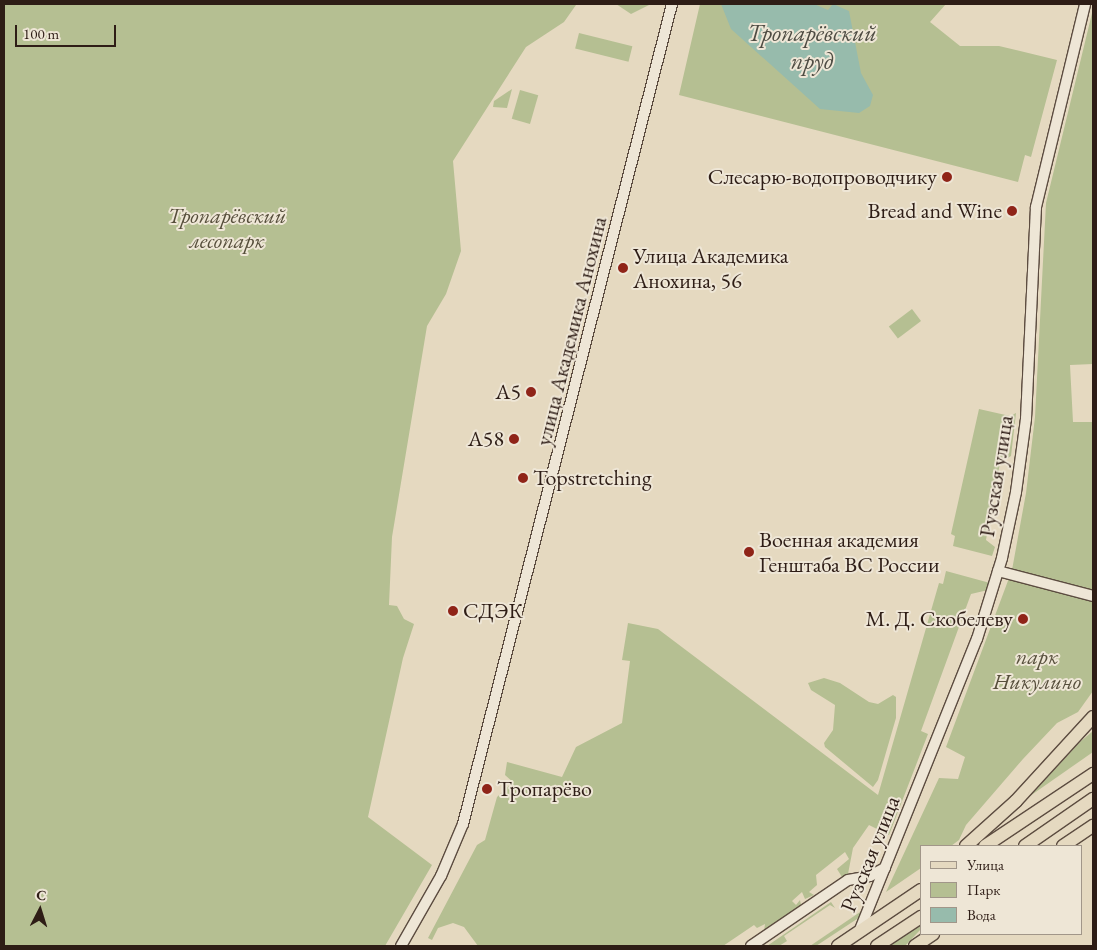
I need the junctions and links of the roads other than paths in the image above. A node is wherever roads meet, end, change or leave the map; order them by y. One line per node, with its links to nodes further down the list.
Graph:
1 (672, 4): 19 (street, улица Академика Анохина)
2 (1084, 4): 3 (street, Рузская улица)
3 (998, 571): 4 (street); 13 (street, Рузская улица)
4 (1093, 596)
5 (1093, 717): 9 (main road)
6 (1093, 774): 10 (main road)
7 (1093, 799): 11 (main road)
8 (1093, 826): 12 (main road)
9 (967, 845)
10 (987, 845)
11 (1026, 845)
12 (1064, 845)
13 (884, 868): 16 (street, Рузская улица); 20 (street)
14 (920, 889): 16 (main road)
15 (920, 918): 22 (main road)
16 (859, 932): 21 (main road)
17 (920, 935): 23 (street)
18 (932, 935): 24 (main road)
19 (401, 946)
20 (751, 946)
21 (838, 946)
22 (877, 946)
23 (911, 946)
24 (915, 946)

